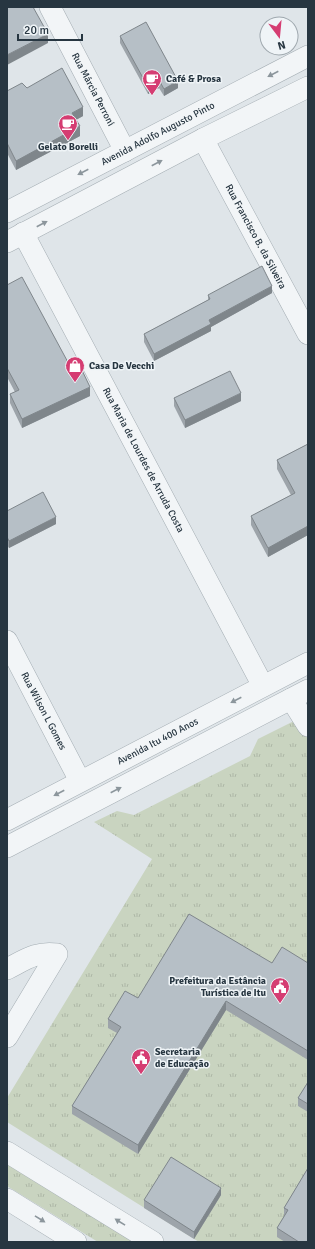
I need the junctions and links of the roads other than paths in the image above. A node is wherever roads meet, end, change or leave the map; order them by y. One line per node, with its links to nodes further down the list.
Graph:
1 (50, 7): 5 (street, Rua Márcia Perroni)
2 (308, 56): 5 (street, Avenida Adolfo Augusto Pinto, one-way to 5)
3 (308, 87): 4 (street)
4 (202, 139): 7 (street, one-way to 4); 8 (street, Rua Francisco B. da Silveira)
5 (125, 151): 6 (street, Avenida Adolfo Augusto Pinto, one-way to 6)
6 (7, 212)
7 (15, 238): 11 (street, Rua Maria de Lourdes de Arruda Costa)
8 (308, 334)
9 (7, 641): 14 (street, Rua Wilson L Gomes)
10 (308, 663): 11 (street, Avenida Itu 400 Anos)
11 (263, 686): 14 (street, Avenida Itu 400 Anos, one-way to 14)
12 (300, 695): 13 (street); 16 (street, one-way to 12)
13 (308, 726)
14 (80, 781): 15 (street, Avenida Itu 400 Anos, one-way to 15)
15 (7, 820)
16 (7, 847)
17 (7, 969): 18 (street)
18 (7, 1037)
19 (7, 1152): 22 (street, one-way to 19)
20 (7, 1199): 21 (street, one-way to 21)
21 (76, 1242)
22 (153, 1242)

